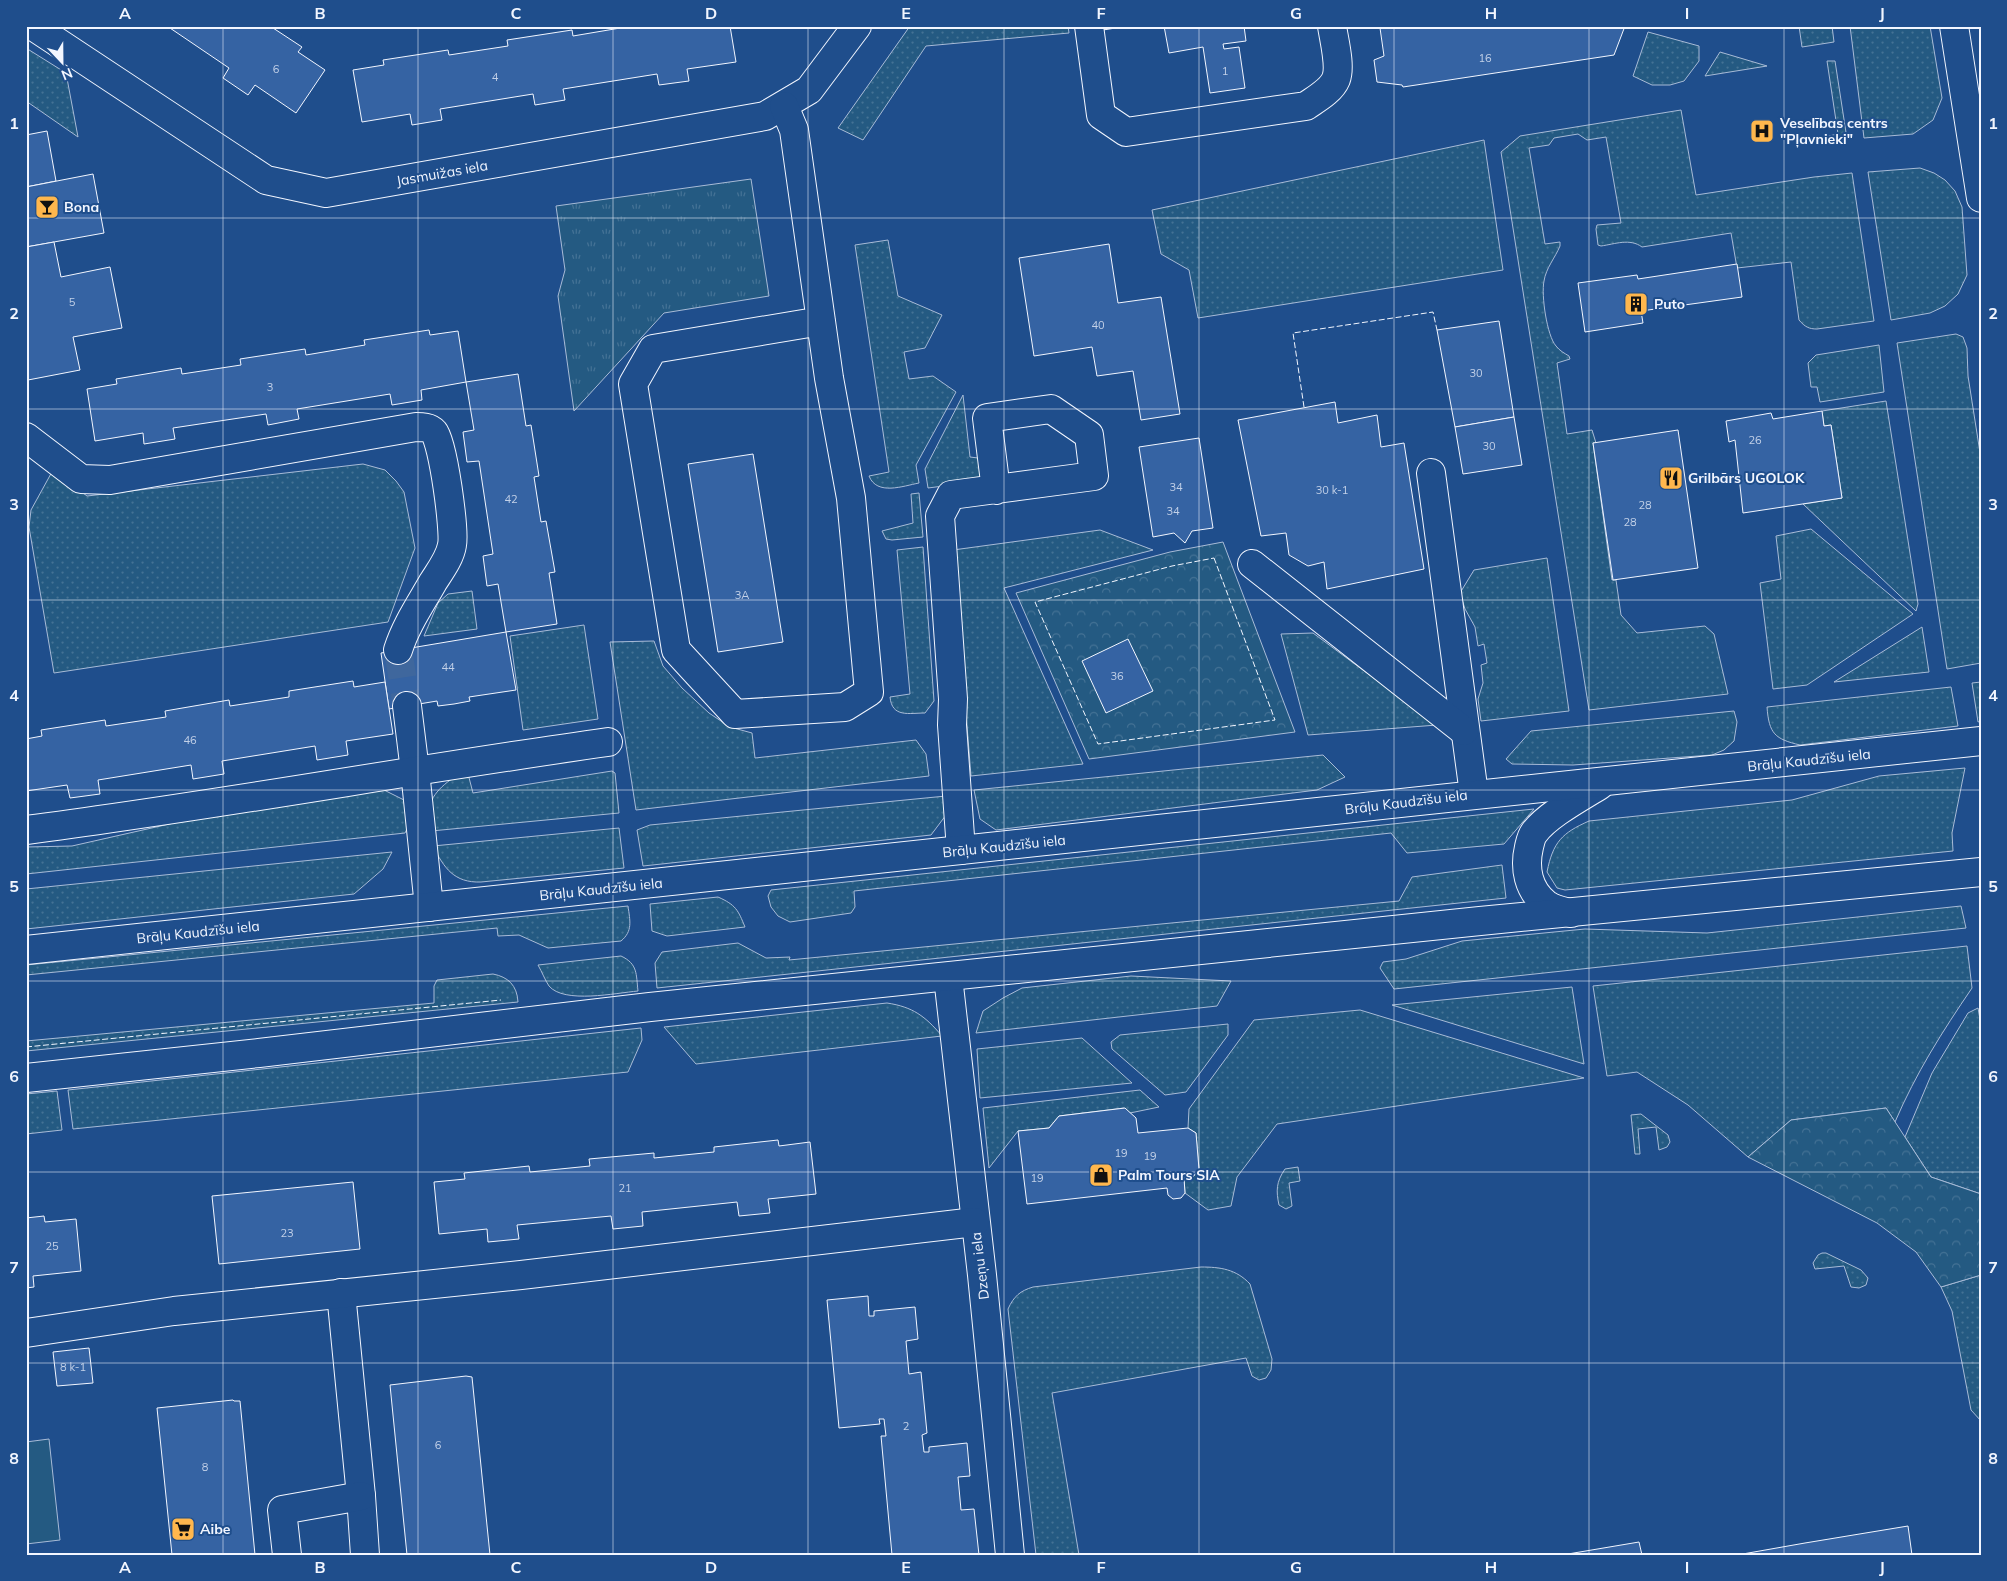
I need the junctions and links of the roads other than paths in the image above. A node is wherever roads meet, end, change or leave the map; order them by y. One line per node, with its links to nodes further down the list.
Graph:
1 (33, 26): 6 (street, Jasmuižas iela)
2 (857, 26): 6 (street, Jasmuižas iela)
3 (1089, 26): 4 (street)
4 (1332, 26)
5 (1954, 26): 7 (street)
6 (784, 106): 8 (street)
7 (1981, 198)
8 (821, 321): 8 (street)
9 (26, 437): 13 (street)
10 (1431, 473): 15 (street)
11 (996, 490): 22 (street)
12 (1252, 564): 15 (street)
13 (398, 650)
14 (406, 706): 18 (street)
15 (1464, 731): 20 (street)
16 (1981, 741): 19 (street, Brāļu Kaudzīšu iela)
17 (608, 742): 18 (street)
18 (415, 771): 21 (street); 24 (street)
19 (1606, 782): 20 (street, Brāļu Kaudzīšu iela); 25 (street)
20 (1474, 794): 22 (street, Brāļu Kaudzīšu iela)
21 (26, 830)
22 (961, 850): 24 (street, Brāļu Kaudzīšu iela)
23 (1981, 872): 25 (street)
24 (429, 907): 26 (street, Brāļu Kaudzīšu iela)
25 (1572, 913): 27 (street)
26 (26, 950)
27 (948, 977): 28 (street); 29 (street, Dzeņu iela)
28 (26, 1078)
29 (975, 1222): 30 (street); 35 (street, Dzeņu iela)
30 (341, 1293): 31 (street); 32 (street)
31 (26, 1333)
32 (361, 1496): 33 (street); 34 (street)
33 (287, 1555)
34 (365, 1555)
35 (1010, 1555)

